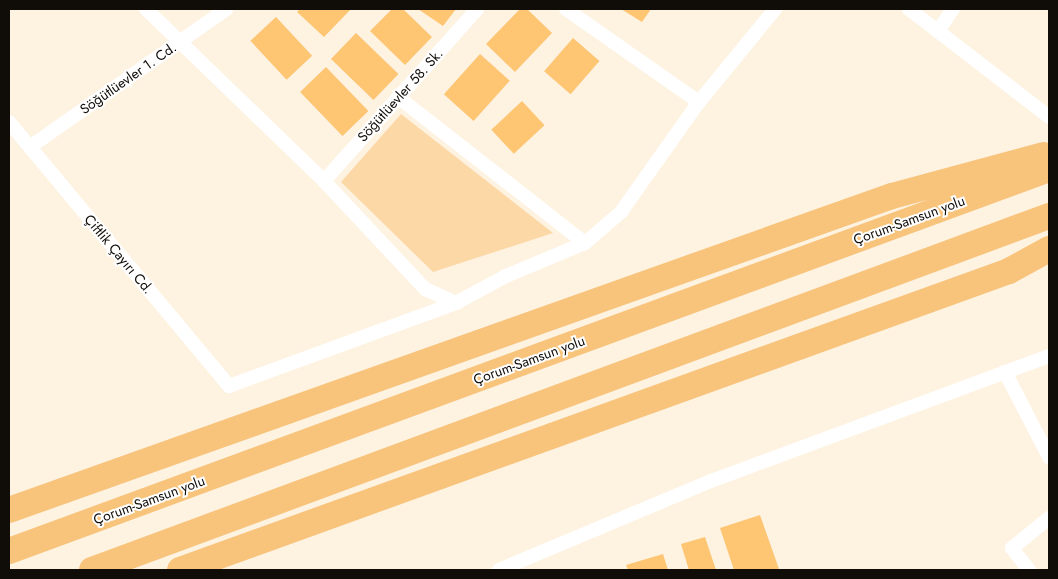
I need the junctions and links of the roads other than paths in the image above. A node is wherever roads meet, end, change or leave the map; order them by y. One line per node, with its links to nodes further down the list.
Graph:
1 (146, 9): 9 (street)
2 (226, 9): 9 (street, Söğütlüevler 1. Cd.)
3 (477, 9): 10 (street, Söğütlüevler 58. Sk.)
4 (566, 9): 11 (street)
5 (775, 9): 11 (street)
6 (909, 9): 8 (street)
7 (953, 9): 8 (street)
8 (938, 31): 12 (street)
9 (180, 41): 14 (street, Söğütlüevler 1. Cd.); 17 (street)
10 (398, 97): 17 (street, Söğütlüevler 58. Sk.); 19 (street)
11 (699, 102): 19 (street)
12 (1049, 117)
13 (9, 122): 14 (street, Çiftlik Çayırı Cd.)
14 (30, 147): 21 (street, Çiftlik Çayırı Cd.)
15 (1049, 153): 25 (highway)
16 (1049, 169): 27 (highway, Çorum-Samsun yolu)
17 (324, 181): 21 (street)
18 (1049, 216): 28 (highway)
19 (585, 243): 21 (street)
20 (1049, 249): 29 (highway)
21 (456, 303)
22 (1049, 356): 23 (street)
23 (1006, 372): 24 (street); 30 (street)
24 (1049, 457)
25 (9, 510)
26 (1049, 518): 31 (street)
27 (9, 551)
28 (92, 570)
29 (180, 570)
30 (499, 570)
31 (1029, 570)

